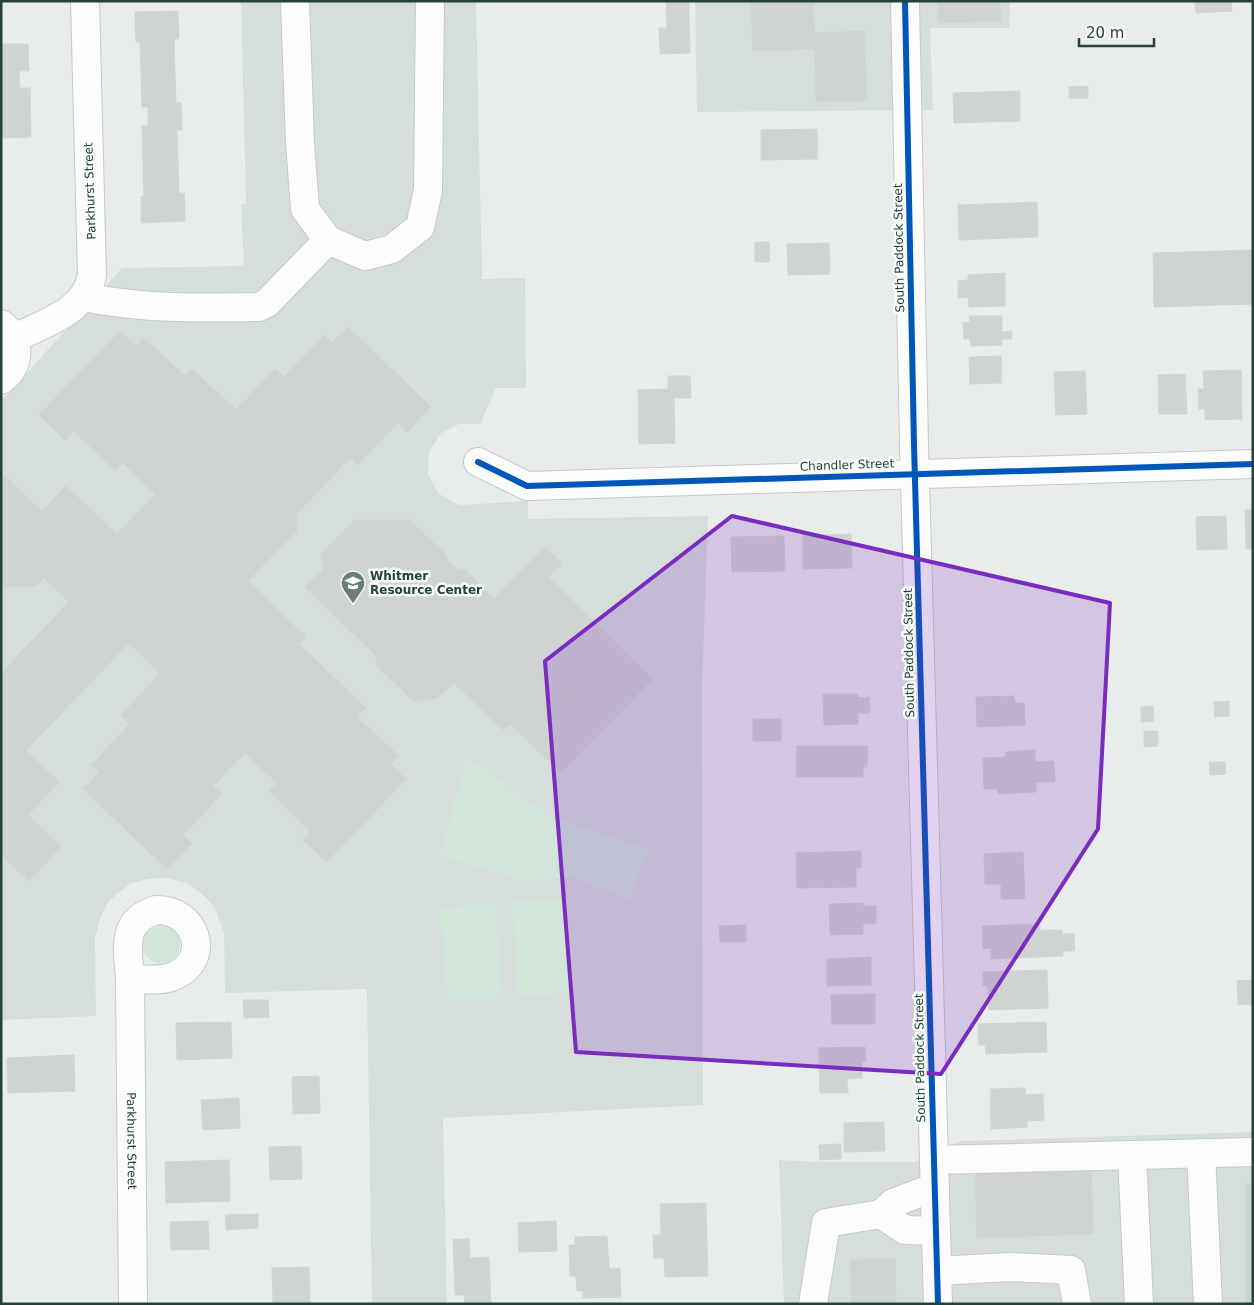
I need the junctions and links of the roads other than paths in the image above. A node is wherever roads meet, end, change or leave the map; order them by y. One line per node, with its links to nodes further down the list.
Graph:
1 (84, 1): 6 (street, Parkhurst Street)
2 (295, 1): 5 (street)
3 (430, 1): 5 (street)
4 (905, 1): 11 (street, South Paddock Street)
5 (328, 240): 6 (street)
6 (84, 297): 7 (street)
7 (8, 331): 8 (street)
8 (1, 380)
9 (478, 462): 11 (street, Chandler Street)
10 (1253, 464): 11 (street, Chandler Street)
11 (916, 474): 16 (street, South Paddock Street)
12 (130, 979): 21 (street, Parkhurst Street)
13 (1253, 1152): 14 (street)
14 (1201, 1153): 15 (street); 26 (street)
15 (1132, 1155): 16 (street); 25 (street)
16 (934, 1160): 17 (street, South Paddock Street)
17 (935, 1187): 18 (street); 19 (street, South Paddock Street)
18 (881, 1214): 19 (street); 22 (street)
19 (936, 1230): 20 (street, South Paddock Street)
20 (937, 1271): 23 (street, South Paddock Street); 24 (street)
21 (134, 1304)
22 (813, 1304)
23 (938, 1304)
24 (1077, 1304)
25 (1139, 1304)
26 (1208, 1304)

